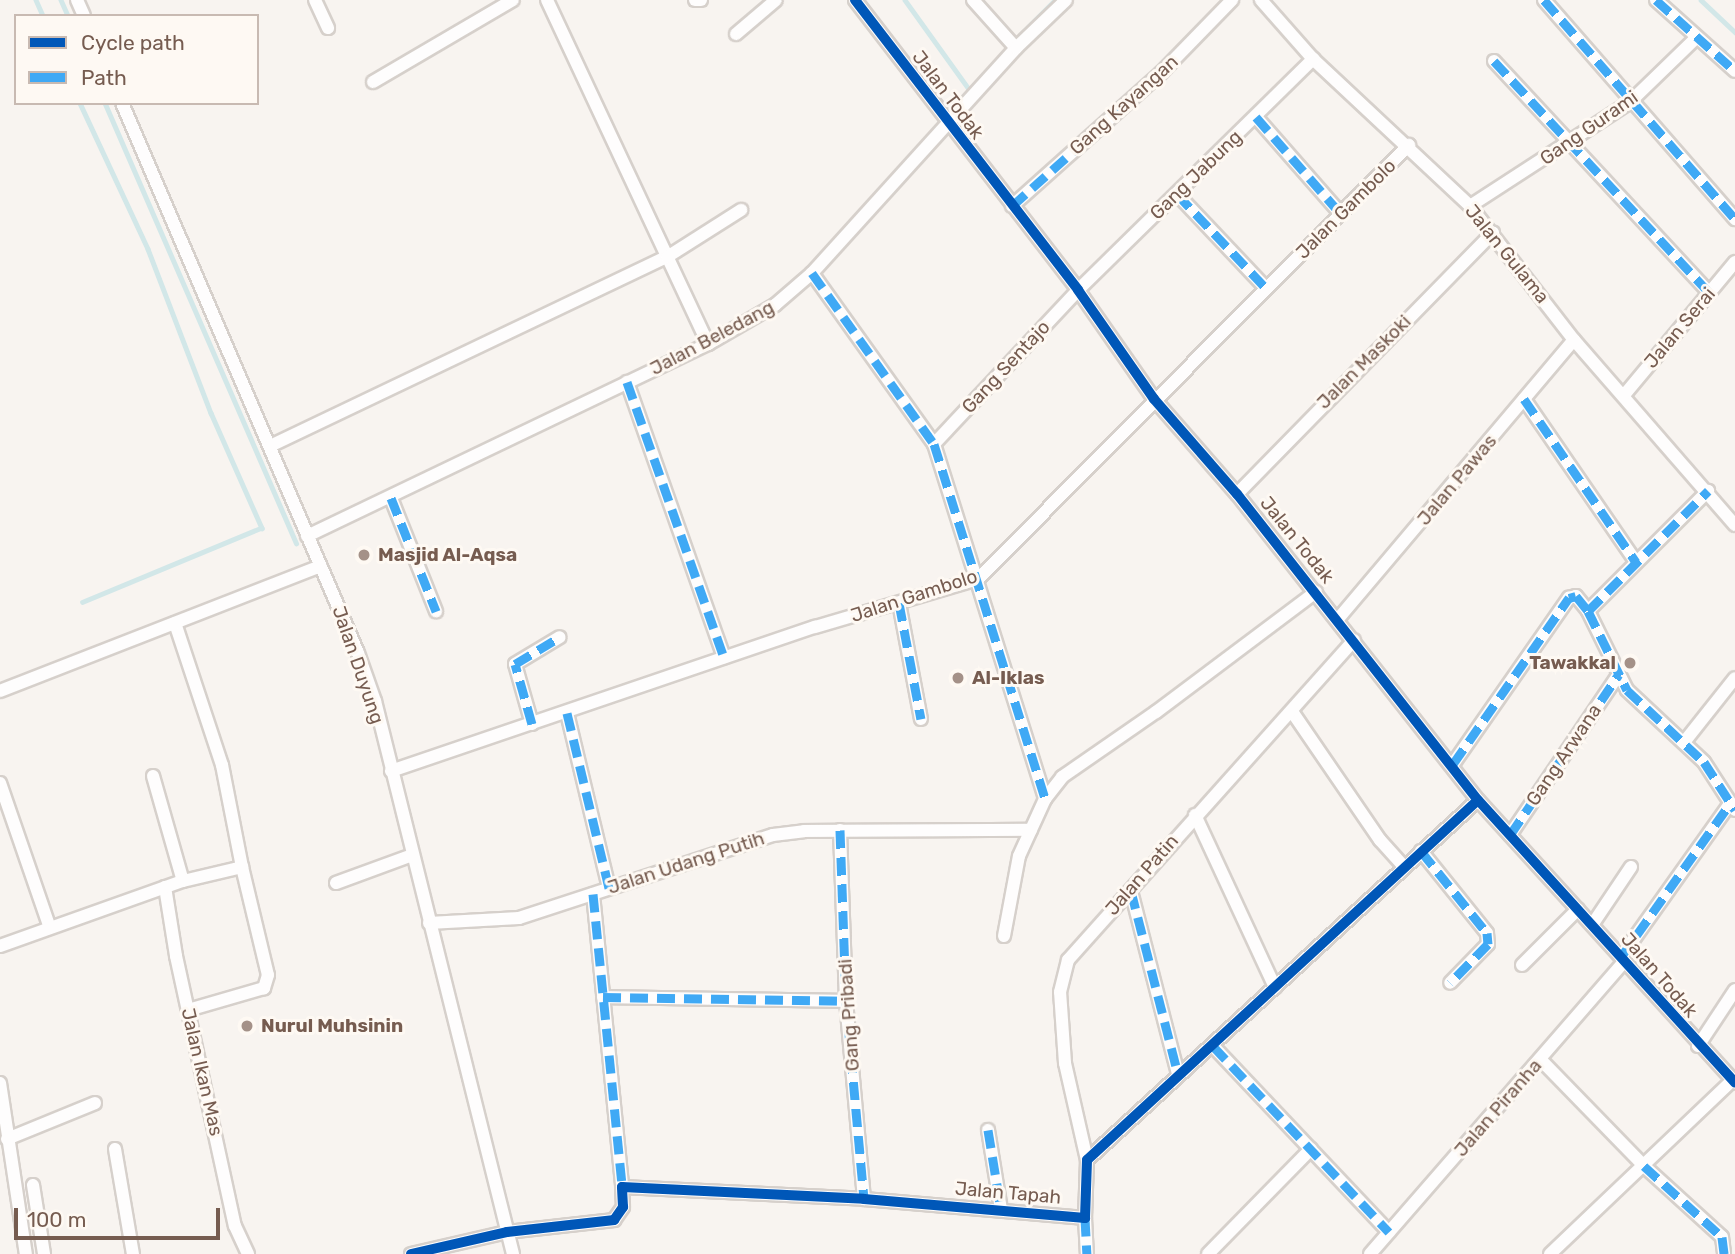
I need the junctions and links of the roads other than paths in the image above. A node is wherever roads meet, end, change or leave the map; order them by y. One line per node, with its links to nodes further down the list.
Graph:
1 (315, 0): 14 (street)
2 (513, 0): 21 (street)
3 (547, 0): 35 (street)
4 (695, 0): 5 (street)
5 (701, 0)
6 (776, 0): 15 (street)
7 (855, 0): 25 (street, Jalan Todak)
8 (973, 0): 17 (street)
9 (1066, 0): 17 (street, Jalan Beledang)
10 (1232, 0): 29 (street, Gang Kayangan)
11 (1544, 0): 22 (street)
12 (1656, 0): 16 (street)
13 (1267, 2): 18 (street, Jalan Gulama)
14 (328, 28)
15 (736, 34)
16 (1698, 37): 20 (street); 22 (street, Gang Gurami)
17 (1016, 48): 25 (street, Jalan Beledang)
18 (1313, 59): 24 (street, Gang Jabung); 26 (street, Jalan Gulama)
19 (1494, 61): 27 (street)
20 (1735, 71)
21 (373, 82)
22 (1630, 102): 27 (street, Gang Gurami); 33 (street)
23 (123, 105): 48 (street, Jalan Duyung)
24 (1256, 117): 28 (street, Gang Jabung); 32 (street)
25 (946, 123): 29 (street, Jalan Todak); 37 (street, Jalan Beledang)
26 (1409, 145): 30 (street, Jalan Gulama); 32 (street, Jalan Gambolo)
27 (1571, 145): 30 (street, Gang Gurami); 40 (street)
28 (1177, 194): 38 (street); 39 (street, Gang Jabung)
29 (1012, 206): 39 (street, Jalan Todak)
30 (1470, 206): 34 (street, Jalan Gulama)
31 (741, 210): 35 (street)
32 (1341, 214): 38 (street, Jalan Gambolo)
33 (1735, 219)
34 (1493, 233): 41 (street, Jalan Gulama); 50 (street, Jalan Maskoki)
35 (667, 257): 42 (street); 48 (street)
36 (1735, 262): 40 (street, Jalan Serai)
37 (812, 273): 42 (street, Jalan Beledang); 47 (street)
38 (1266, 288): 45 (street, Jalan Gambolo)
39 (1078, 290): 45 (street, Jalan Todak); 47 (street, Gang Sentajo)
40 (1709, 292): 44 (street, Jalan Serai)
41 (1574, 340): 44 (street, Jalan Gulama); 46 (street, Jalan Pawas)
42 (708, 344): 43 (street, Jalan Beledang)
43 (627, 382): 51 (street, Jalan Beledang); 65 (street)
44 (1625, 394): 49 (street, Jalan Gulama)
45 (1154, 399): 50 (street, Jalan Todak); 56 (street, Jalan Gambolo)
46 (1524, 400): 54 (street); 61 (street, Jalan Pawas)
47 (934, 444): 56 (street)
48 (270, 446): 53 (street, Jalan Duyung)
49 (1708, 491): 52 (street, Jalan Gulama); 54 (street)
50 (1237, 494): 57 (street, Jalan Todak)
51 (391, 498): 53 (street, Jalan Beledang); 59 (street)
52 (1735, 525)
53 (307, 536): 55 (street, Jalan Duyung)
54 (1636, 562): 60 (street)
55 (321, 566): 62 (street); 75 (street, Jalan Duyung)
56 (978, 579): 58 (street, Jalan Gambolo); 78 (street)
57 (1316, 592): 61 (street, Jalan Todak); 78 (street)
58 (899, 603): 65 (street, Jalan Gambolo); 71 (street)
59 (436, 611)
60 (1588, 611): 66 (street); 74 (street)
61 (1338, 619): 64 (street, Jalan Todak)
62 (175, 623): 68 (street); 87 (street)
63 (560, 638): 72 (street)
64 (1354, 640): 70 (street, Jalan Patin); 74 (street, Jalan Todak)
65 (724, 657): 69 (street, Jalan Gambolo)
66 (1619, 674): 73 (street); 84 (street, Gang Arwana)
67 (1735, 678): 73 (street)
68 (0, 691)
69 (567, 713): 72 (street, Jalan Gambolo); 93 (street)
70 (1293, 713): 81 (street, Jalan Patin); 88 (street)
71 (921, 719)
72 (532, 724): 75 (street, Jalan Gambolo)
73 (1685, 741): 80 (street)
74 (1453, 764): 79 (street, Jalan Todak)
75 (391, 771): 86 (street, Jalan Duyung)
76 (153, 776): 90 (street)
77 (0, 783): 99 (street)
78 (1045, 800): 83 (street)
79 (1478, 800): 84 (street, Jalan Todak); 85 (street)
80 (1732, 807): 102 (street, Jalan Piranha)
81 (1195, 815): 94 (street, Jalan Patin); 105 (street)
82 (840, 830): 83 (street, Jalan Udang Putih); 93 (street, Jalan Udang Putih); 108 (street, Gang Pribadi)
83 (1031, 830): 100 (street)
84 (1510, 835): 96 (street, Jalan Todak)
85 (1422, 851): 88 (street); 104 (street)
86 (412, 855): 91 (street); 97 (street, Jalan Duyung)
87 (242, 867): 90 (street); 109 (street)
88 (1405, 867): 105 (street)
89 (1631, 867): 98 (street)
90 (183, 881): 92 (street)
91 (336, 883)
92 (165, 887): 99 (street); 109 (street, Jalan Ikan Mas)
93 (609, 888): 95 (street, Jalan Udang Putih)
94 (1131, 891): 113 (street); 121 (street, Jalan Patin)
95 (593, 894): 97 (street, Jalan Udang Putih); 107 (street)
96 (1577, 909): 98 (street, Jalan Todak); 103 (street)
97 (429, 923): 128 (street, Jalan Duyung)
98 (1592, 925): 102 (street, Jalan Todak)
99 (50, 928): 101 (street)
100 (1004, 936)
101 (0, 946)
102 (1623, 959): 111 (street, Jalan Todak); 112 (street, Jalan Piranha)
103 (1522, 965)
104 (1450, 983)
105 (1275, 987): 110 (street)
106 (1735, 990): 111 (street)
107 (603, 996): 108 (street); 124 (street)
108 (846, 1001): 125 (street, Gang Pribadi)
109 (188, 1010): 135 (street, Jalan Ikan Mas)
110 (1213, 1046): 113 (street); 120 (street)
111 (1698, 1046): 114 (street, Jalan Todak)
112 (1540, 1059): 122 (street); 129 (street, Jalan Piranha)
113 (1178, 1074): 121 (street)
114 (1734, 1081): 122 (street)
115 (1, 1091): 118 (street)
116 (95, 1103): 118 (street)
117 (988, 1130): 126 (street)
118 (4, 1134): 131 (street)
119 (115, 1149): 134 (street)
120 (1311, 1149): 129 (street); 139 (street)
121 (1087, 1160): 127 (street, Jalan Tapah)
122 (1644, 1167): 141 (street); 142 (street)
123 (33, 1185): 130 (street)
124 (622, 1187): 125 (street, Jalan Tapah); 128 (street)
125 (864, 1199): 126 (street, Jalan Tapah)
126 (1001, 1209): 127 (street, Jalan Tapah)
127 (1085, 1218): 138 (street)
128 (507, 1232): 136 (street); 137 (street, Jalan Duyung)
129 (1389, 1232): 140 (street, Jalan Piranha)
130 (41, 1234): 131 (street); 133 (street)
131 (23, 1237): 132 (street)
132 (26, 1254)
133 (44, 1254)
134 (133, 1254)
135 (248, 1254)
136 (411, 1254)
137 (513, 1254)
138 (1087, 1254)
139 (1208, 1254)
140 (1370, 1254)
141 (1550, 1254)
142 (1724, 1254)

